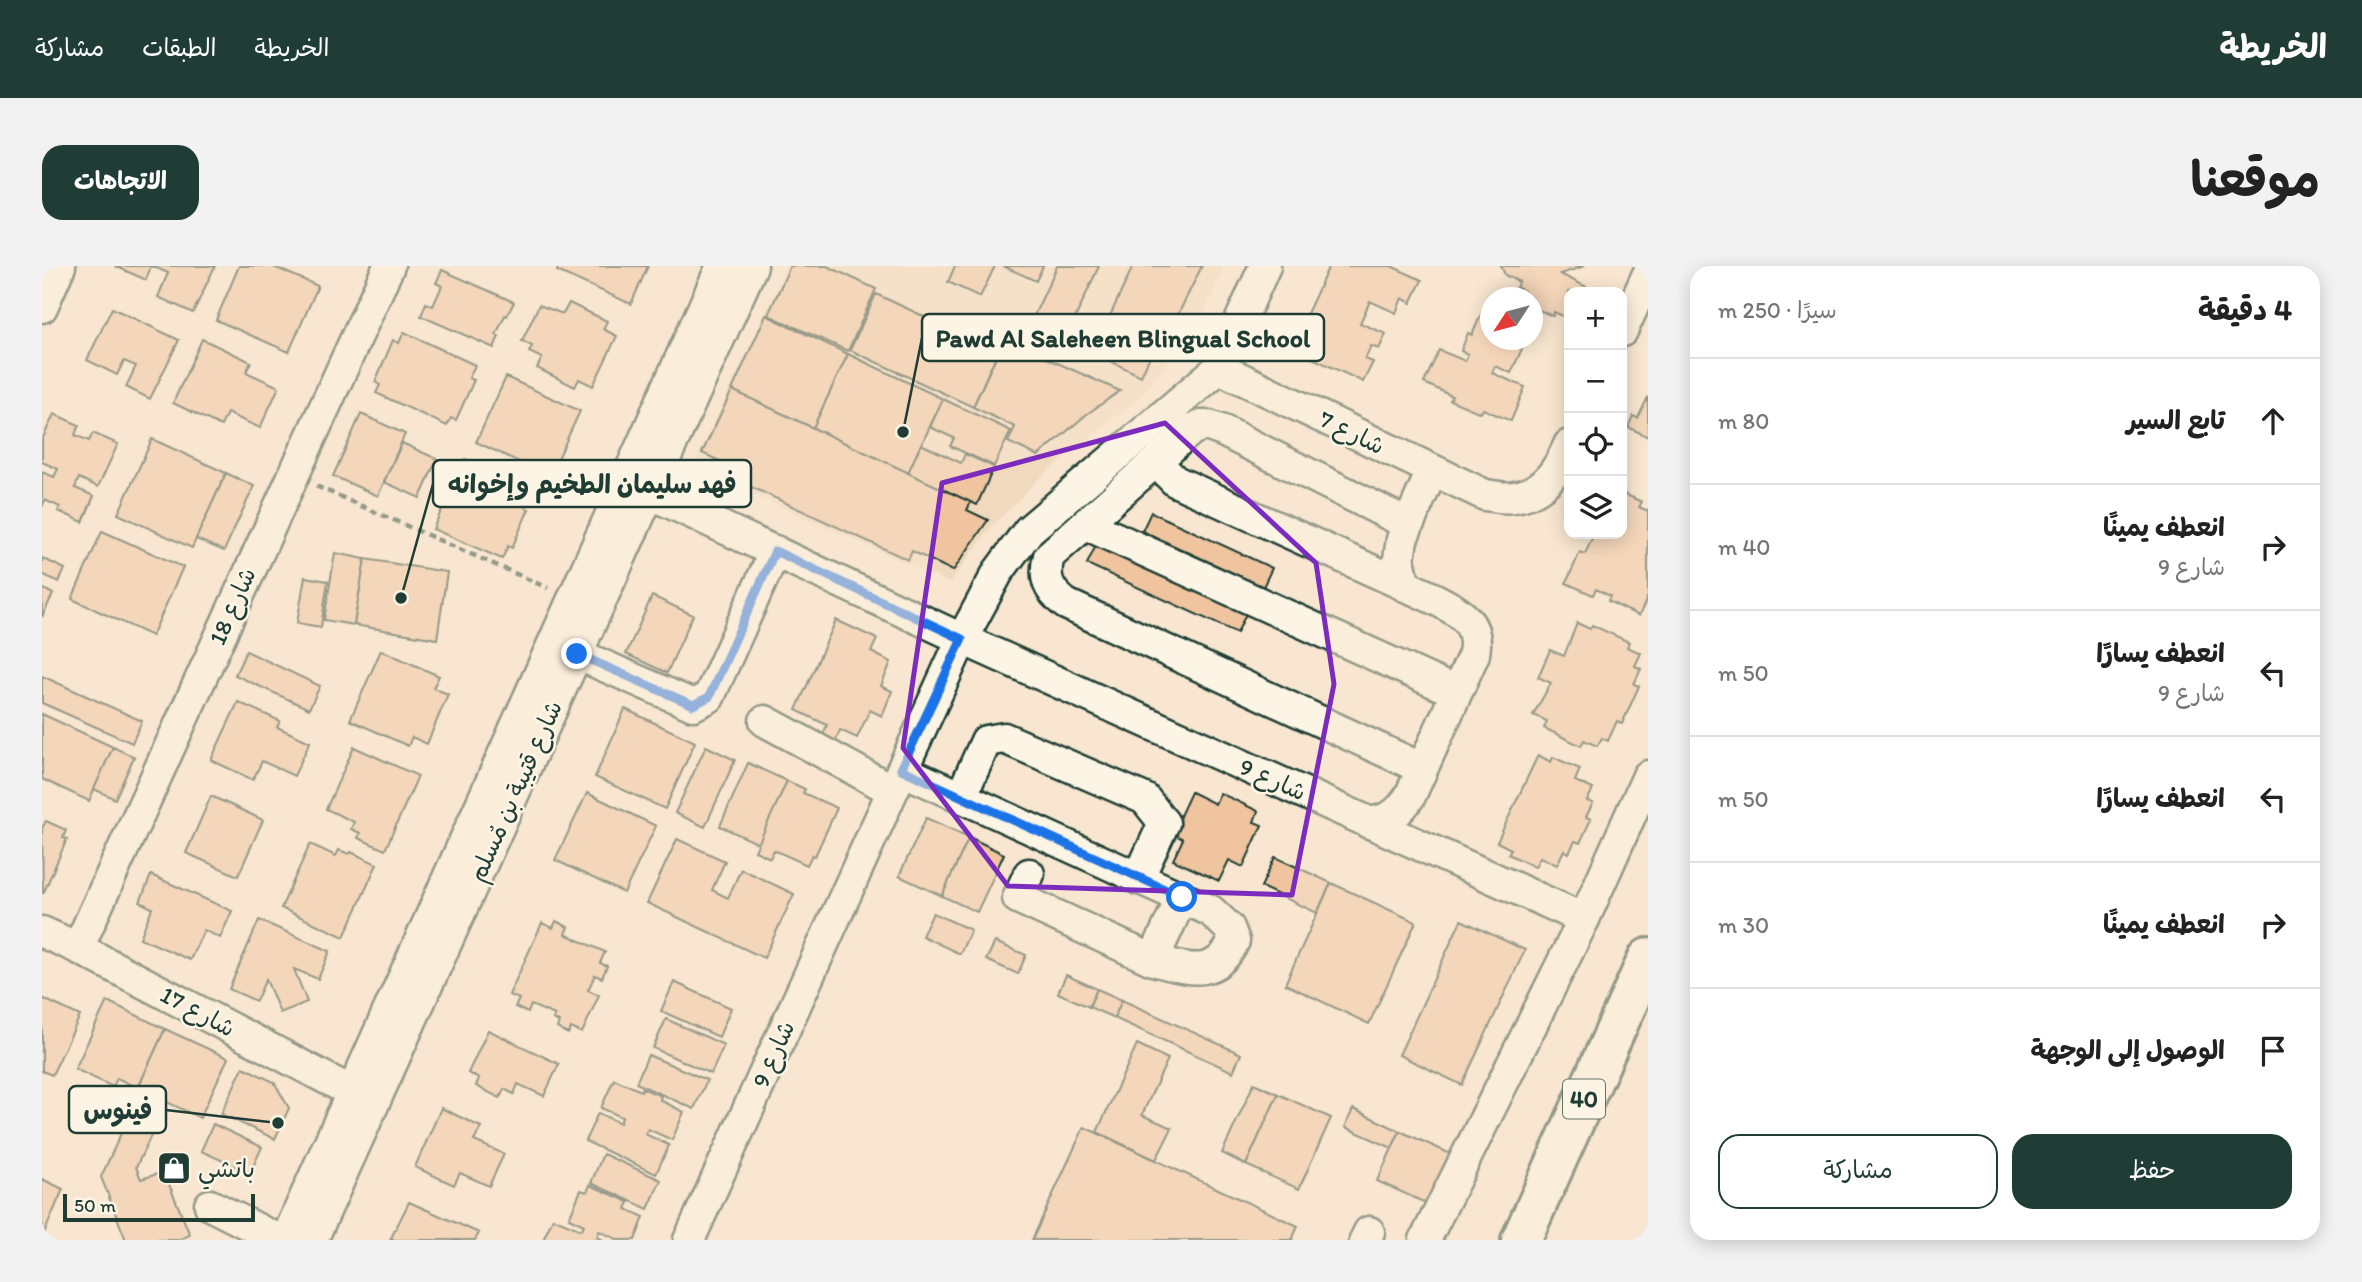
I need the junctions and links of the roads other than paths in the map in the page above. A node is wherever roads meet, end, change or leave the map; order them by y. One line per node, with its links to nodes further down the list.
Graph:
1 (60, 266): 7 (street)
2 (388, 266): 32 (street, شارع 18)
3 (723, 266): 13 (street, شارع قتيبة بن مُسلم)
4 (752, 266): 13 (street, شارع قتيبة بن مُسلم)
5 (1265, 266): 9 (street)
6 (1648, 274): 8 (street)
7 (42, 307)
8 (1627, 320)
9 (1220, 368): 12 (street, شارع 7); 18 (street, شارع 9)
10 (1564, 456): 12 (street, شارع 7)
11 (1160, 457): 14 (street); 15 (street); 17 (street)
12 (1432, 471): 15 (street)
13 (637, 488): 16 (street, شارع 9); 19 (street, شارع قتيبة بن مُسلم); 35 (street, شارع قتيبة بن مُسلم)
14 (1085, 524): 20 (street); 22 (street)
15 (1408, 524): 17 (street)
16 (775, 551): 18 (street, شارع 9); 19 (street)
17 (1405, 586): 20 (street)
18 (962, 639): 24 (street, شارع 9); 26 (street, شارع 9)
19 (577, 654): 39 (street, شارع قتيبة بن مُسلم)
20 (1456, 692): 22 (street)
21 (765, 721): 24 (street)
22 (1421, 768): 26 (street)
23 (1648, 776): 30 (street)
24 (897, 780): 25 (street); 40 (street, شارع 9)
25 (961, 797): 28 (street); 28 (street)
26 (1369, 823): 30 (street, شارع 9)
27 (1029, 874): 34 (street)
28 (1139, 879): 29 (street)
29 (1182, 897): 34 (street); 34 (street)
30 (1584, 919): 41 (street)
31 (42, 932): 32 (street, شارع 17)
32 (78, 948): 35 (street, شارع 17)
33 (1648, 958): 42 (highway, 40)
34 (1153, 960)
35 (352, 1092): 38 (street, شارع قتيبة بن مُسلم)
36 (210, 1205): 37 (street)
37 (279, 1240)
38 (286, 1240)
39 (312, 1240)
40 (689, 1240)
41 (1425, 1240)
42 (1521, 1240)

